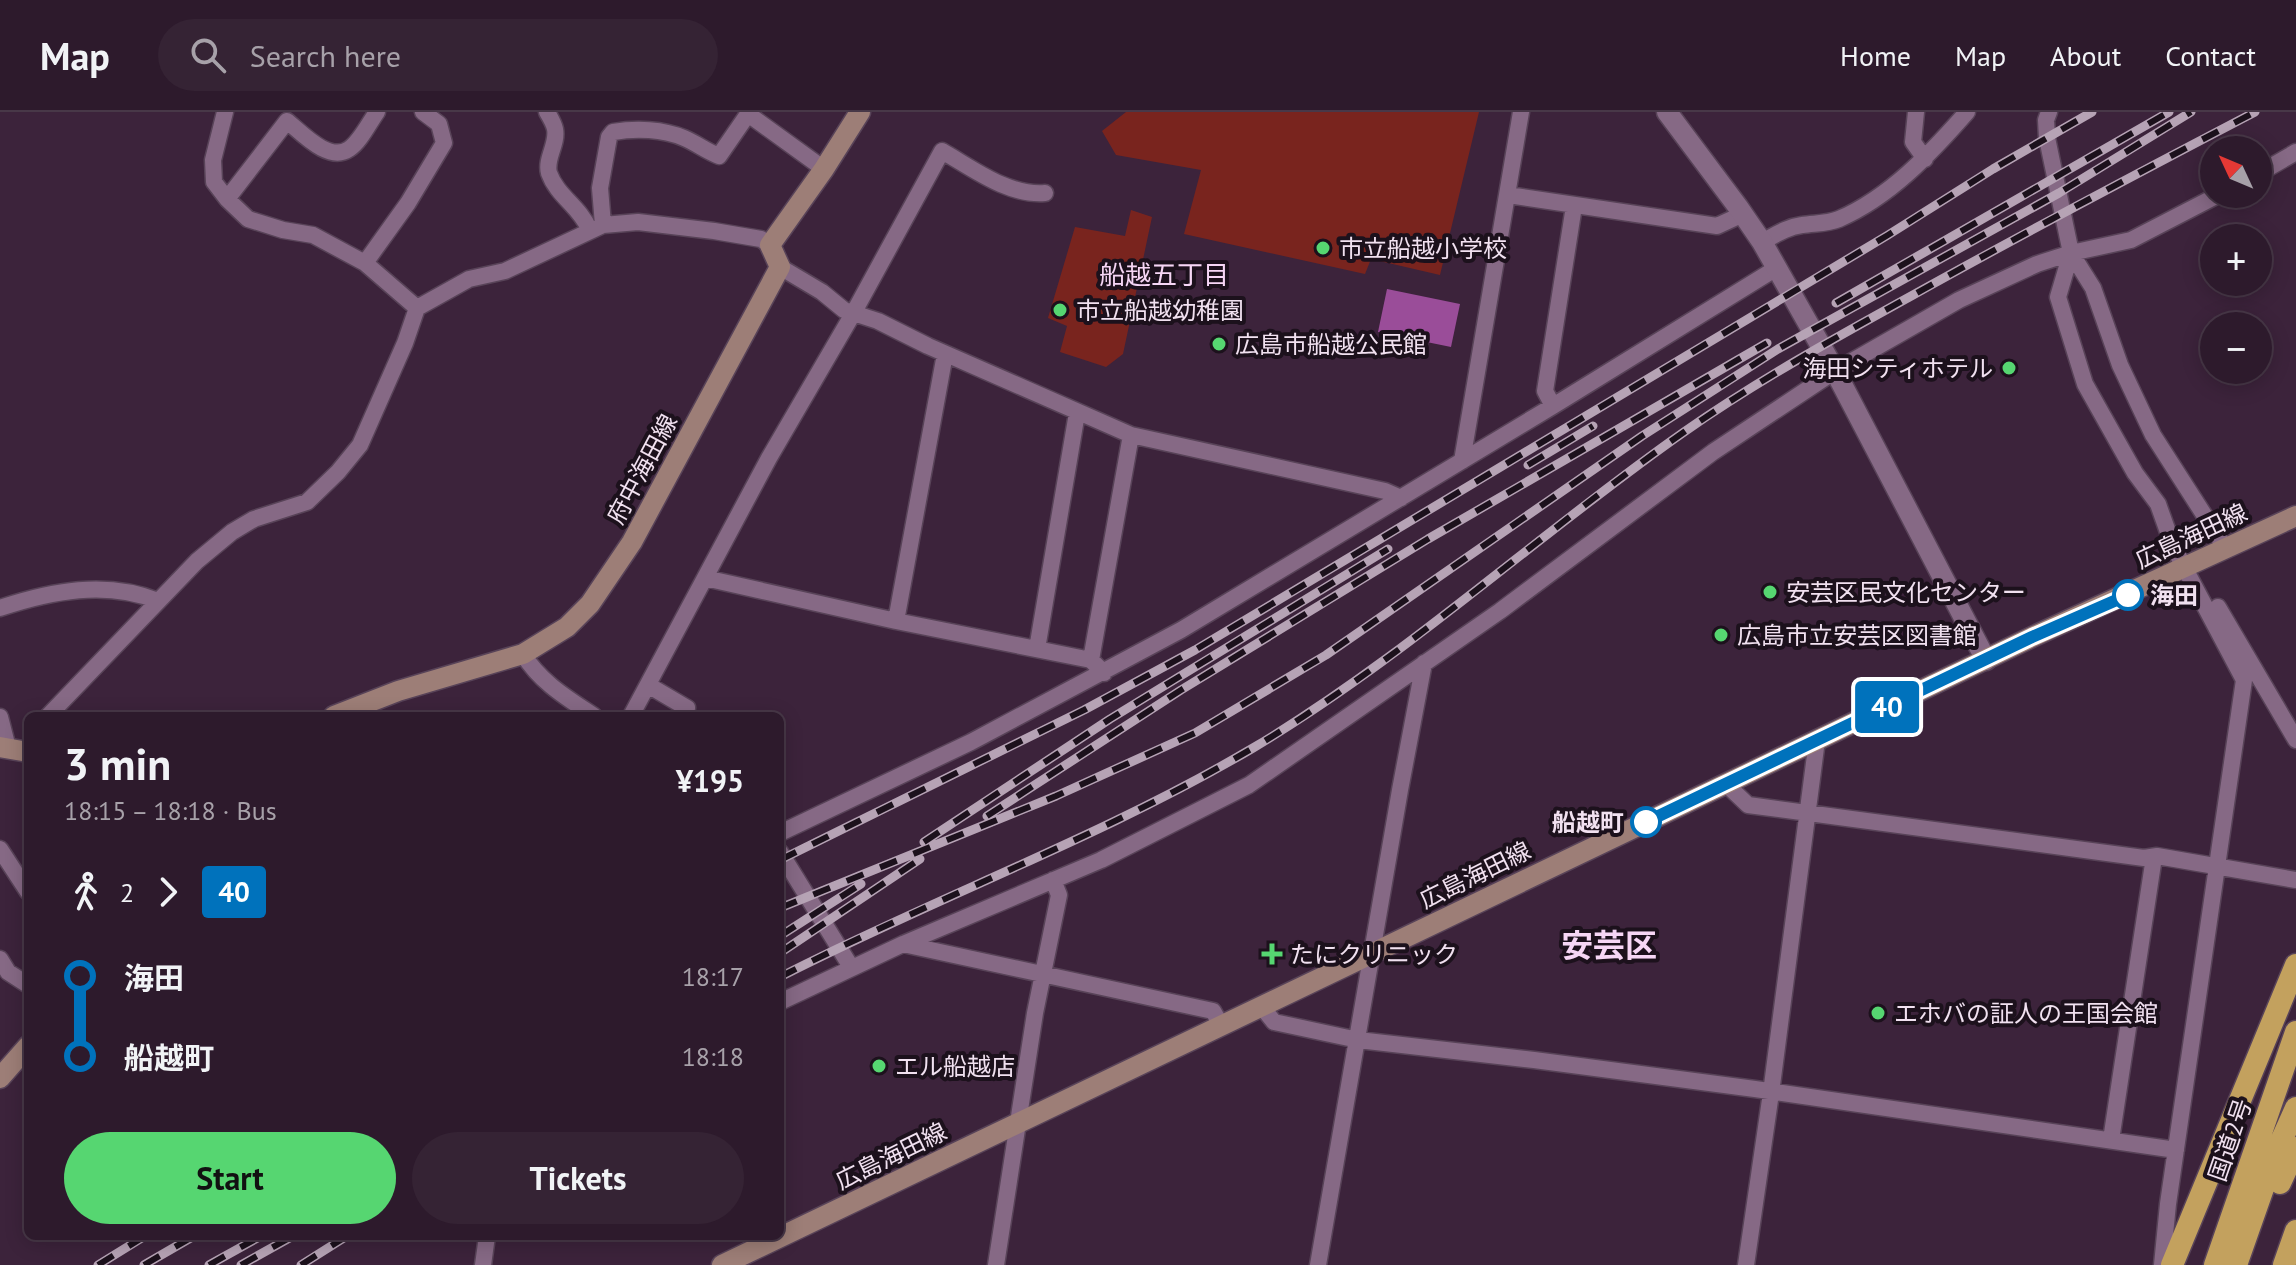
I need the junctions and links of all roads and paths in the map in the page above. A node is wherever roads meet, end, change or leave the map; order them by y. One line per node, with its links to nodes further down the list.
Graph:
1 (225, 112): 18 (street)
2 (377, 112): 18 (street)
3 (423, 112): 26 (street)
4 (547, 112): 22 (street)
5 (860, 112): 15 (main road)
6 (1521, 112): 17 (street)
7 (1667, 112): 21 (street)
8 (1916, 112): 13 (street)
9 (1967, 112): 13 (street)
10 (2045, 115): 25 (street)
11 (765, 117): 15 (street); 22 (street)
12 (2296, 152): 14 (street)
13 (1925, 159): 23 (street)
14 (2272, 166)
15 (824, 169): 24 (main road)
16 (1045, 193): 30 (street)
17 (1508, 195): 20 (street); 36 (street)
18 (227, 199): 26 (street)
19 (2200, 204): 25 (street)
20 (1574, 206): 21 (street); 33 (street)
21 (1743, 214): 23 (street)
22 (596, 227): 24 (street); 29 (street)
23 (1762, 242): 28 (street)
24 (770, 245): 27 (main road)
25 (2071, 253): 32 (street); 39 (street); 40 (street)
26 (365, 263): 29 (street)
27 (780, 267): 30 (street); 47 (main road, 府中海田線)
28 (1775, 269): 32 (street); 33 (street)
29 (417, 308): 43 (street)
30 (854, 312): 31 (street); 41 (street)
31 (945, 354): 34 (street); 45 (street)
32 (1835, 371): 49 (street); 50 (street)
33 (1553, 406): 36 (street)
34 (1077, 413): 35 (street); 46 (street)
35 (1131, 435): 37 (street); 48 (street)
36 (1462, 461): 37 (street)
37 (1401, 498): 51 (street)
38 (2296, 516): 39 (main road, 広島海田線)
39 (2222, 551): 40 (main road, 広島海田線)
40 (2191, 566): 42 (street); 49 (main road, 広島海田線)
41 (705, 578): 45 (street); 52 (street)
42 (2198, 591): 60 (street); 68 (street)
43 (158, 601): 44 (street); 53 (street)
44 (0, 608)
45 (896, 621): 46 (street)
46 (1037, 649): 48 (street)
47 (523, 654): 54 (main road, 府中海田線); 55 (street)
48 (1091, 660): 51 (street)
49 (1986, 660): 59 (main road, 広島海田線)
50 (1424, 663): 69 (street); 73 (street)
51 (1104, 673): 64 (street)
52 (648, 685): 56 (street); 57 (street)
53 (52, 712)
54 (344, 712)
55 (588, 712)
56 (633, 712)
57 (686, 712)
58 (0, 717): 61 (street)
59 (1817, 740): 62 (main road, 広島海田線); 63 (street)
60 (2296, 740)
61 (17, 747)
62 (1726, 784): 63 (street); 73 (main road, 広島海田線)
63 (1808, 813): 66 (street); 87 (street)
64 (784, 831)
65 (2, 856): 71 (street)
66 (2154, 857): 68 (street); 91 (street)
67 (784, 858): 76 (street)
68 (2217, 867): 70 (street); 93 (street)
69 (1053, 880): 72 (street); 77 (street)
70 (2296, 880)
71 (24, 886)
72 (903, 944): 76 (street); 77 (street)
73 (1372, 953): 80 (main road, 広島海田線); 83 (street)
74 (0, 959): 78 (street)
75 (2296, 965): 104 (highway)
76 (851, 967): 79 (street)
77 (1043, 974): 81 (street); 90 (street)
78 (24, 982)
79 (784, 1000)
80 (1262, 1007): 81 (main road, 広島海田線); 83 (street)
81 (1221, 1025): 90 (main road, 広島海田線)
82 (2296, 1032): 88 (highway, 国道2号)
83 (1358, 1040): 87 (street); 101 (street)
84 (24, 1051): 86 (main road)
85 (2296, 1057): 88 (highway)
86 (0, 1078)
87 (1771, 1093): 91 (street); 102 (street)
88 (2273, 1095): 105 (highway, 国道2号)
89 (2296, 1108): 106 (highway)
90 (1020, 1122): 95 (main road, 広島海田線); 100 (street)
91 (2111, 1140): 93 (street)
92 (2296, 1148): 107 (highway)
93 (2176, 1150): 103 (street)
94 (2296, 1231): 108 (highway)
95 (784, 1235)
96 (486, 1240): 98 (street)
97 (774, 1240): 99 (main road, 広島海田線)
98 (483, 1265)
99 (722, 1265)
100 (996, 1265)
101 (1318, 1265)
102 (1746, 1265)
103 (2162, 1265)
104 (2172, 1265)
105 (2215, 1265)
106 (2236, 1265)
107 (2247, 1265)
108 (2284, 1265)

